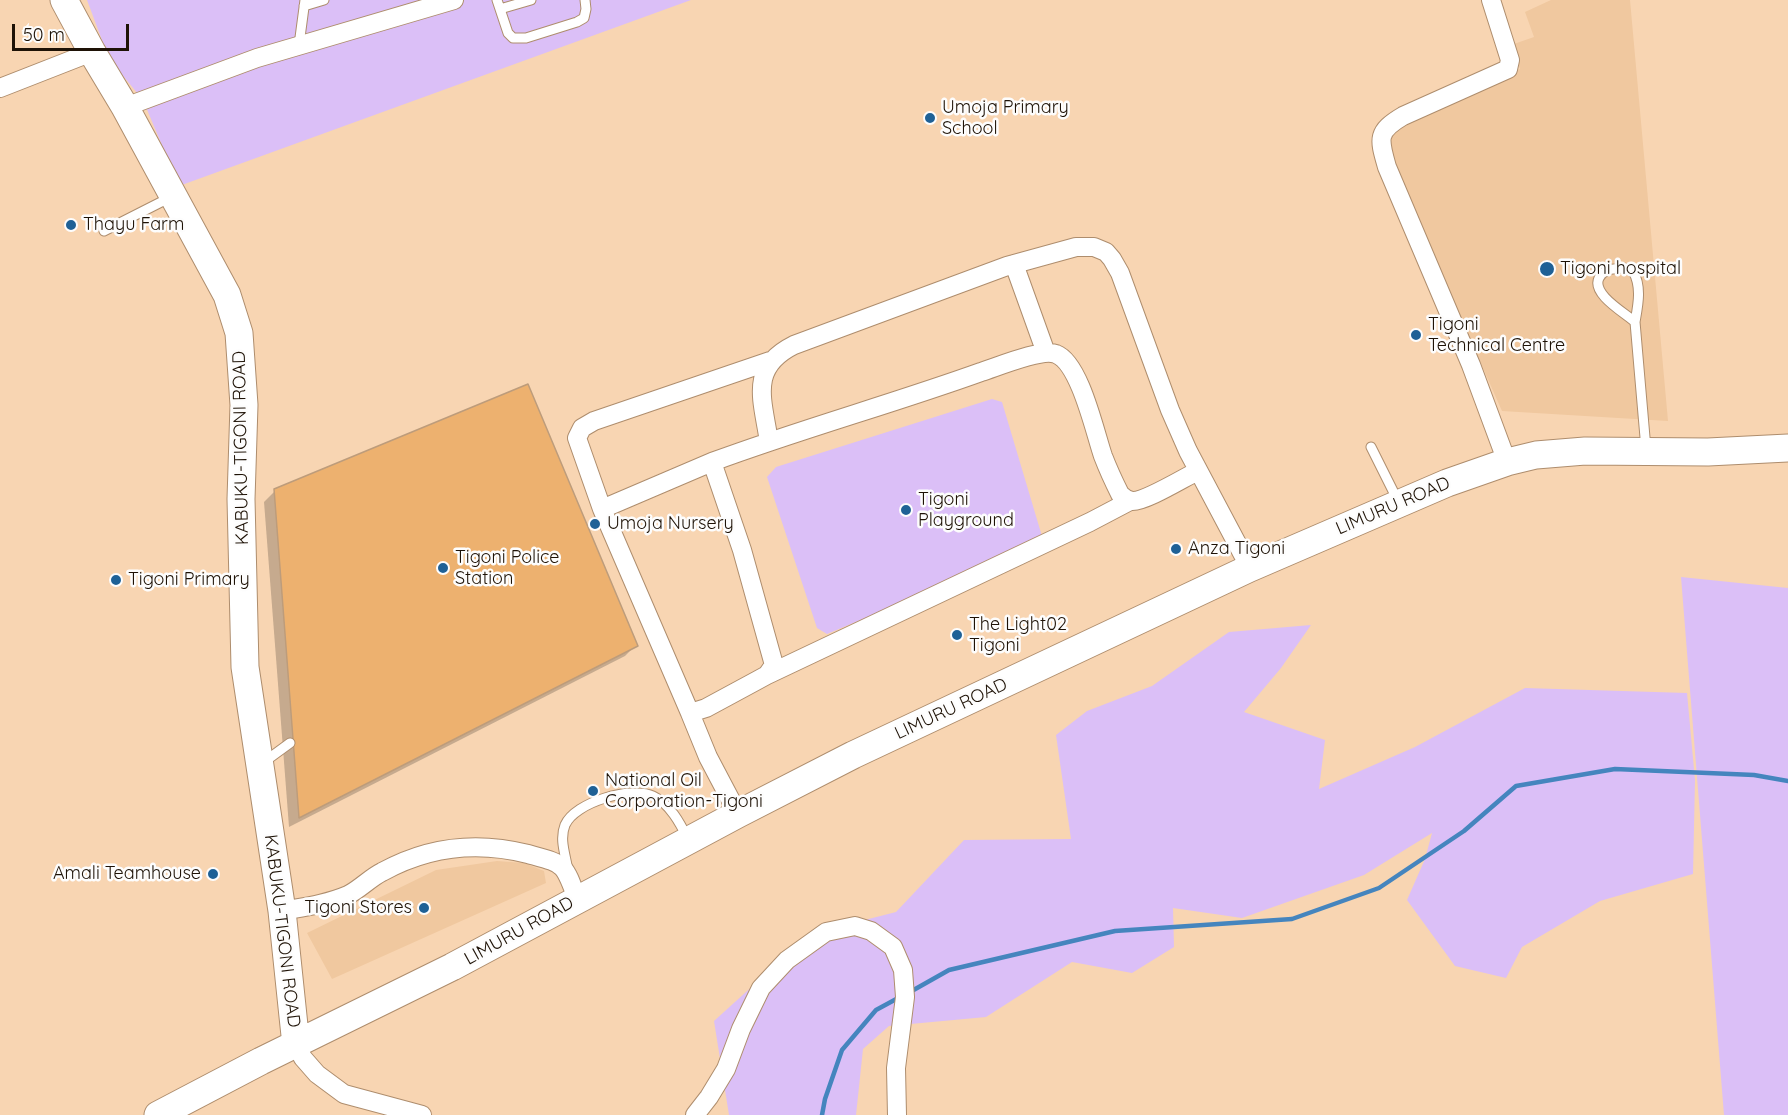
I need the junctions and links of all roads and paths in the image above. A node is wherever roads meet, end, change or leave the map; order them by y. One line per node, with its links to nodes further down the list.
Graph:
1 (64, 0): 10 (main road, KABUKU-TIGONI ROAD)
2 (324, 0): 7 (lane)
3 (453, 0): 9 (street)
4 (531, 0): 8 (lane)
5 (585, 0): 8 (lane)
6 (1491, 0): 24 (street)
7 (305, 3): 9 (lane)
8 (499, 4)
9 (299, 45): 12 (street)
10 (92, 52): 11 (street); 12 (main road, KABUKU-TIGONI ROAD)
11 (0, 88)
12 (125, 107): 13 (main road, KABUKU-TIGONI ROAD)
13 (173, 196): 14 (lane); 33 (main road, KABUKU-TIGONI ROAD)
14 (104, 231)
15 (1014, 264): 17 (street); 18 (street); 25 (street)
16 (1635, 322): 16 (lane); 22 (lane)
17 (1046, 353): 19 (street); 26 (street)
18 (770, 361): 19 (street); 28 (street)
19 (769, 442): 23 (street)
20 (1371, 447): 27 (lane)
21 (1788, 448): 22 (main road, LIMURU ROAD)
22 (1646, 451): 24 (main road, LIMURU ROAD)
23 (712, 462): 28 (street); 30 (street)
24 (1507, 462): 27 (main road, LIMURU ROAD)
25 (1198, 471): 26 (street); 29 (street)
26 (1130, 501): 30 (street)
27 (1400, 503): 29 (main road, LIMURU ROAD)
28 (602, 509): 31 (street)
29 (1250, 568): 34 (main road, LIMURU ROAD)
30 (767, 675): 31 (street)
31 (690, 713): 34 (street)
32 (290, 743): 33 (lane)
33 (260, 765): 37 (main road, KABUKU-TIGONI ROAD)
34 (738, 814): 35 (main road, LIMURU ROAD)
35 (689, 841): 36 (main road, LIMURU ROAD); 36 (lane)
36 (573, 888): 37 (street); 38 (main road, LIMURU ROAD)
37 (282, 911): 38 (main road, KABUKU-TIGONI ROAD)
38 (296, 1045): 39 (main road, LIMURU ROAD); 40 (street)
39 (158, 1115)
40 (422, 1115)
41 (695, 1115): 42 (street)
42 (897, 1115)

